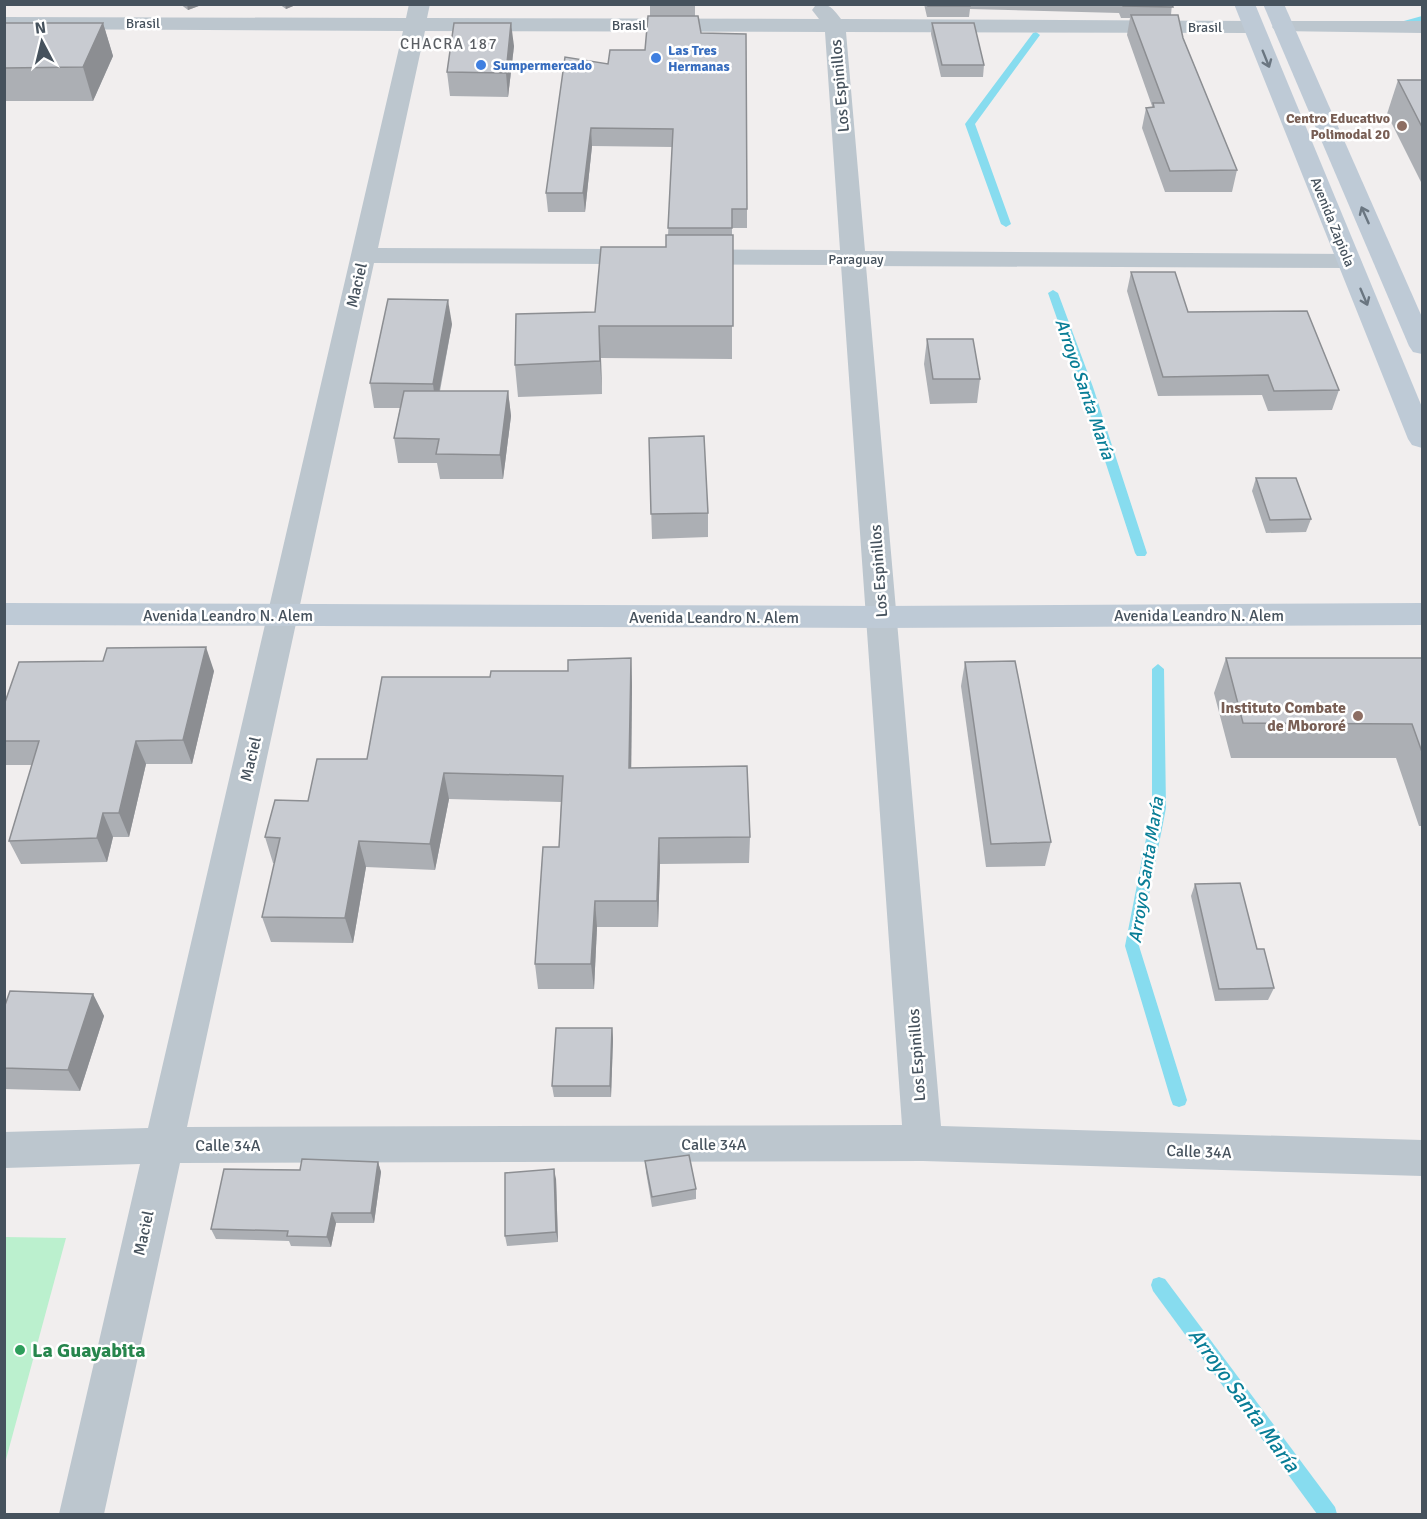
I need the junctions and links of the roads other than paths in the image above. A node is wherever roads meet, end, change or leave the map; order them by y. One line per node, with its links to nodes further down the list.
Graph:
1 (1244, 4): 6 (main road, Avenida Zapiola)
2 (1273, 4): 7 (main road, Avenida Zapiola)
3 (417, 14): 4 (street, Brasil); 5 (street, Brasil); 9 (street, Maciel)
4 (826, 15): 6 (street, Brasil); 10 (street, Los Espinillos)
5 (20, 17)
6 (1253, 27): 11 (main road, Avenida Zapiola, one-way to 11)
7 (1283, 27): 8 (street); 12 (main road, Avenida Zapiola, one-way to 7)
8 (1422, 27)
9 (363, 255): 10 (street, Paraguay); 16 (street, Maciel)
10 (854, 259): 11 (street, Paraguay); 17 (street, Los Espinillos)
11 (1349, 261): 13 (main road, Avenida Zapiola, one-way to 13)
12 (1422, 346)
13 (1422, 439)
14 (4, 614): 16 (main road, Avenida Leandro N. Alem)
15 (1422, 614): 17 (main road, Avenida Leandro N. Alem)
16 (282, 615): 17 (main road, Avenida Leandro N. Alem); 19 (street, Maciel)
17 (882, 617): 18 (street, Los Espinillos)
18 (923, 1143): 19 (street, Calle 34A); 21 (street, Calle 34A)
19 (162, 1145): 20 (street, Calle 34A); 22 (street, Maciel)
20 (4, 1150)
21 (1422, 1158)
22 (81, 1515)

